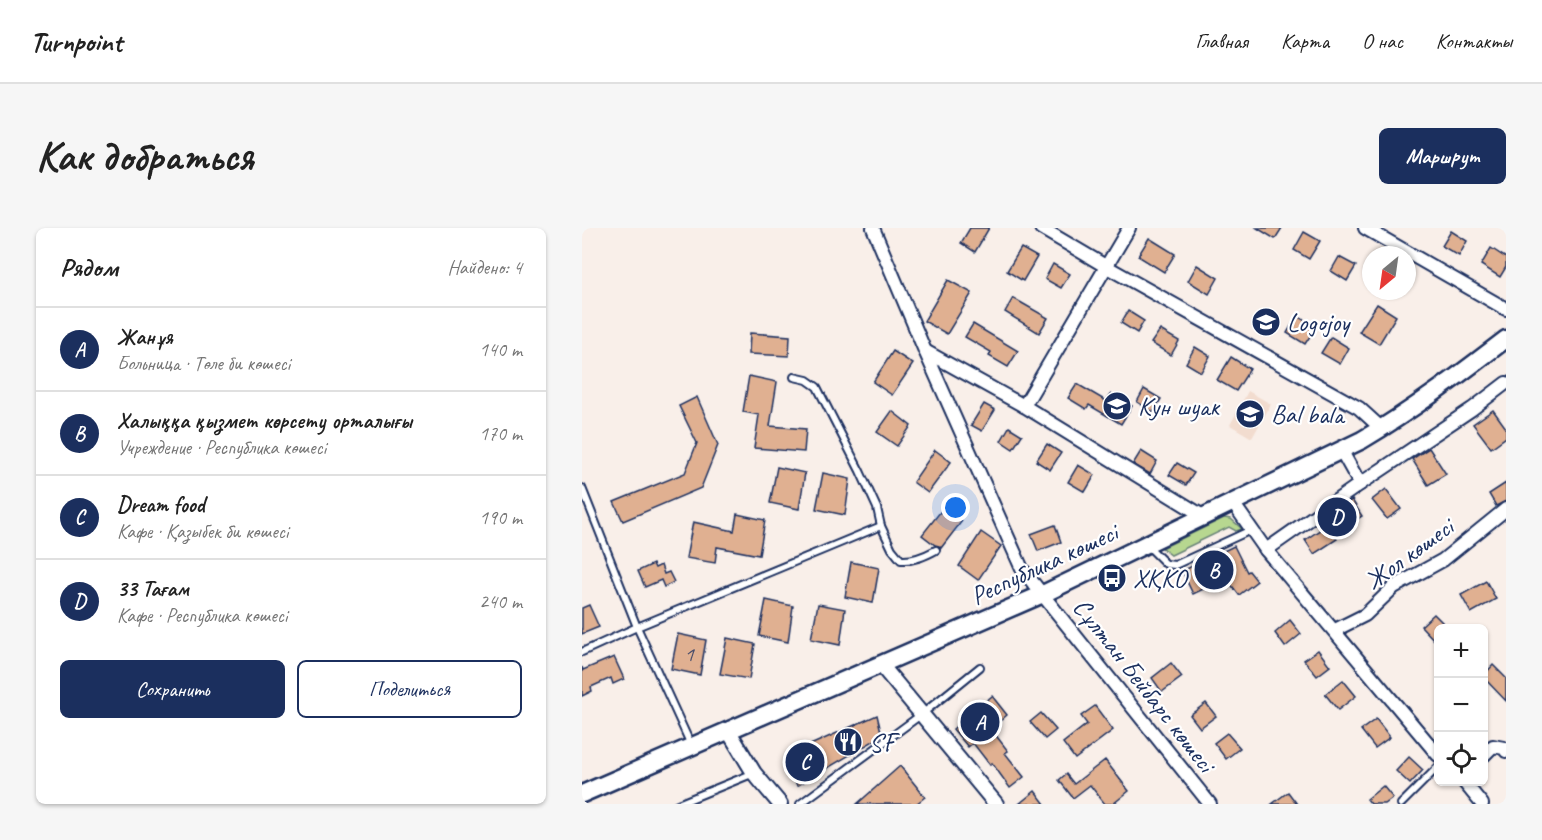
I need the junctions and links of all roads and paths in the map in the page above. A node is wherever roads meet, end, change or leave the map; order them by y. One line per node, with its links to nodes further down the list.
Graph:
1 (873, 228): 8 (street, Сұлтан Бейбарс көшесі)
2 (1041, 228): 5 (street)
3 (1129, 228): 5 (street)
4 (1365, 228): 6 (street)
5 (1107, 267): 11 (street); 12 (street)
6 (1506, 309)
7 (1506, 339): 12 (main road, Республика көшесі)
8 (925, 351): 11 (street); 24 (street, Сұлтан Бейбарс көшесі)
9 (794, 377): 19 (lane)
10 (1506, 383): 14 (street)
11 (1024, 406): 18 (street)
12 (1381, 428): 13 (main road, Республика көшесі)
13 (1341, 450): 14 (street); 16 (main road, Республика көшесі)
14 (1360, 484): 23 (street)
15 (582, 488): 25 (lane)
16 (1233, 503): 18 (main road, Республика көшесі); 20 (street)
17 (1506, 509): 26 (street, Жол көшесі)
18 (1203, 516): 21 (main road, Республика көшесі)
19 (881, 525): 22 (lane); 25 (lane)
20 (1251, 530): 21 (lane); 23 (street)
21 (1147, 544): 24 (main road, Республика көшесі)
22 (936, 550)
23 (1266, 550): 26 (street)
24 (1043, 594): 28 (main road, Республика көшесі); 44 (street, Сұлтан Бейбарс көшесі)
25 (637, 627): 27 (lane); 32 (lane)
26 (1335, 630): 33 (street)
27 (582, 652)
28 (881, 665): 30 (street); 31 (main road, Республика көшесі)
29 (980, 667): 30 (lane)
30 (922, 714): 42 (lane); 43 (street)
31 (728, 730): 32 (main road, Республика көшесі); 37 (street)
32 (691, 746): 39 (main road, Республика көшесі)
33 (1434, 750)
34 (1488, 751): 35 (street)
35 (1506, 751)
36 (1434, 771): 45 (lane)
37 (754, 773): 40 (lane); 41 (street)
38 (1467, 786): 46 (street)
39 (582, 794)
40 (678, 804)
41 (780, 804)
42 (800, 804)
43 (996, 804)
44 (1210, 804)
45 (1401, 804)
46 (1482, 804)

